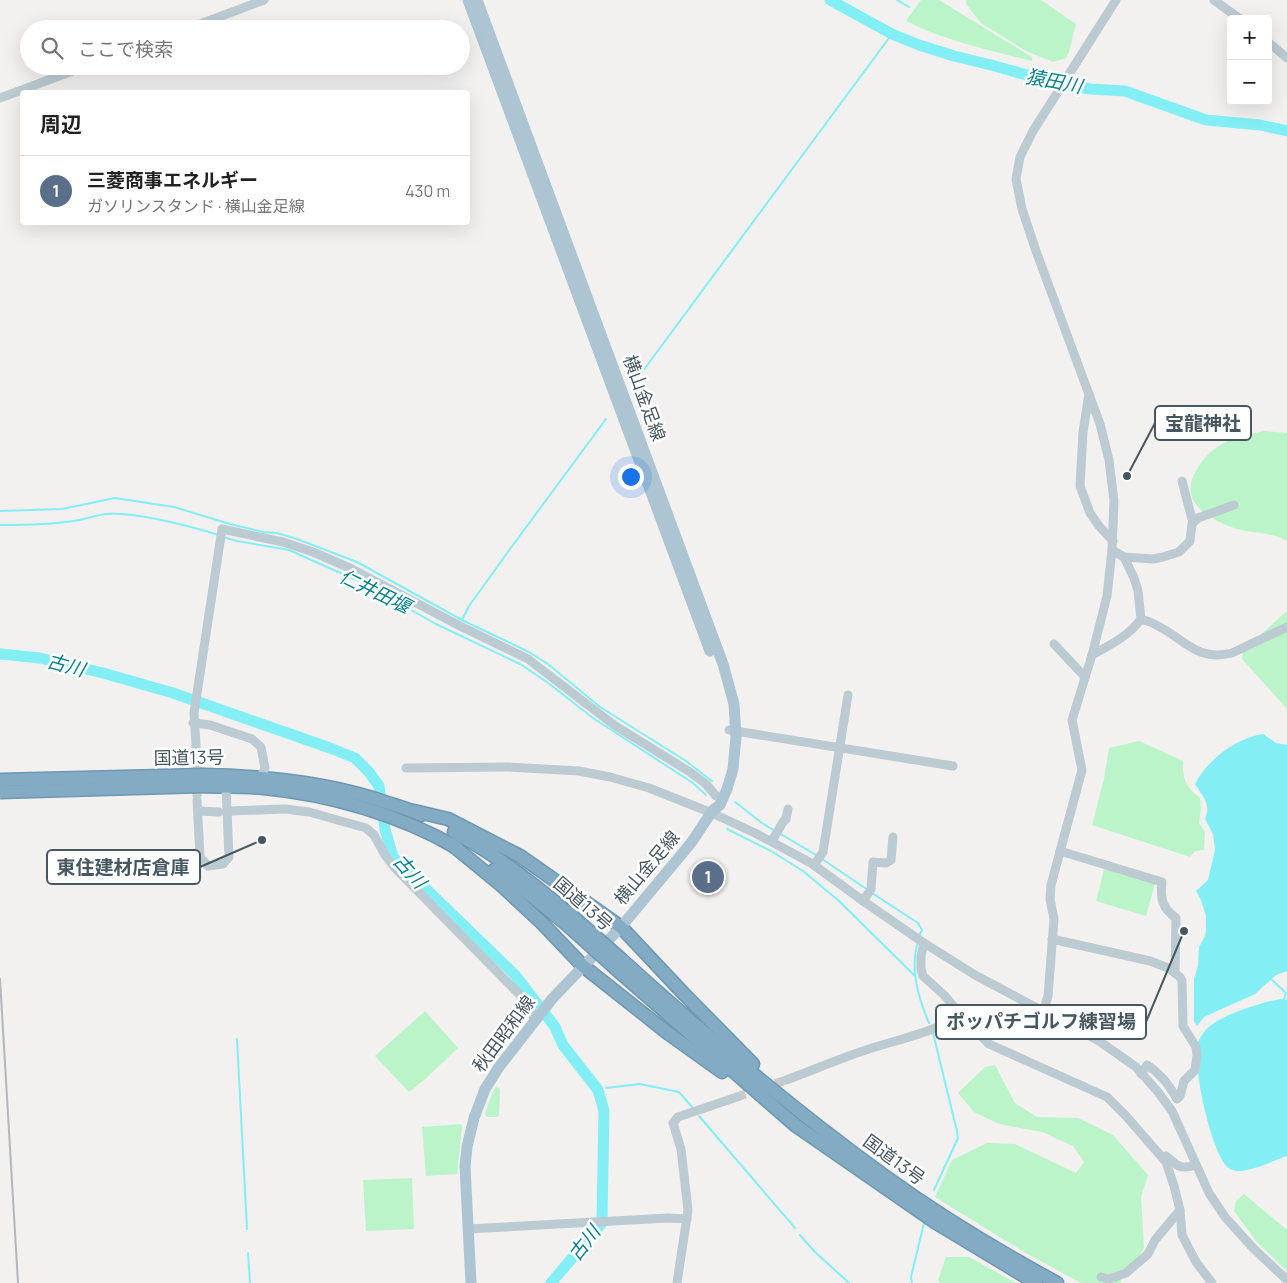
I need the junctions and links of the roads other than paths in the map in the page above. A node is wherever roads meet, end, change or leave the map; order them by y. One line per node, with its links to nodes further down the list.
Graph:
1 (264, 0): 7 (street)
2 (468, 0): 27 (main road, 横山金足線)
3 (477, 0): 27 (main road, 横山金足線)
4 (1116, 0): 14 (street)
5 (1214, 0): 6 (street)
6 (1235, 15)
7 (211, 20)
8 (1272, 45): 9 (street)
9 (1287, 58)
10 (62, 75): 11 (street)
11 (22, 90)
12 (20, 91): 13 (street)
13 (0, 98)
14 (1089, 394): 18 (street); 18 (street)
15 (1182, 481): 17 (street)
16 (1234, 505): 17 (street)
17 (1193, 523): 19 (street)
18 (1112, 546): 19 (street); 23 (street)
19 (1124, 557): 20 (street)
20 (1141, 619): 21 (street); 23 (street)
21 (1287, 626)
22 (1054, 644): 24 (street)
23 (1092, 655): 24 (street)
24 (1085, 677): 48 (street)
25 (848, 695): 28 (street)
26 (193, 723): 29 (street); 32 (street); 37 (street)
27 (732, 730): 28 (street); 37 (main road, 横山金足線); 43 (main road, 横山金足線)
28 (840, 747): 30 (street); 49 (street)
29 (197, 760)
30 (953, 766)
31 (406, 768): 43 (street)
32 (261, 777): 34 (highway, 国道13号); 42 (highway, 国道13号)
33 (0, 780): 34 (highway, 国道13号, bridge)
34 (202, 781): 35 (highway, 国道13号); 36 (highway, 国道13号, bridge)
35 (226, 787): 40 (street); 47 (highway, 国道13号)
36 (0, 792)
37 (716, 796): 43 (main road, 横山金足線)
38 (197, 800): 40 (street)
39 (788, 809): 45 (street)
40 (198, 811): 44 (street)
41 (230, 811): 60 (street)
42 (414, 811): 51 (highway, 国道13号); 52 (highway)
43 (712, 811): 45 (street); 52 (main road, 横山金足線)
44 (219, 812)
45 (776, 836): 49 (street)
46 (893, 837): 50 (street)
47 (451, 844): 51 (highway, 国道13号); 56 (highway)
48 (1060, 851): 53 (street); 57 (street)
49 (818, 861): 50 (street)
50 (867, 895): 54 (street)
51 (569, 920): 55 (highway, 国道13号, bridge)
52 (621, 927): 56 (main road, 横山金足線); 64 (highway)
53 (1052, 939): 57 (street); 58 (street)
54 (924, 943): 58 (street); 59 (street)
55 (618, 964): 64 (highway, 国道13号); 65 (highway, 国道13号)
56 (583, 966): 60 (main road, 秋田昭和線); 65 (highway)
57 (1175, 973): 61 (street)
58 (1043, 1012): 61 (street)
59 (960, 1014): 62 (street); 66 (street)
60 (534, 1021): 70 (main road, 秋田昭和線)
61 (1141, 1074): 67 (street)
62 (786, 1080)
63 (737, 1097): 69 (street)
64 (815, 1123): 76 (highway, 国道13号)
65 (795, 1125): 75 (highway, 国道13号)
66 (1162, 1157): 67 (street); 68 (street)
67 (1196, 1165): 72 (street)
68 (1180, 1210): 71 (street); 77 (street)
69 (687, 1219): 70 (street); 74 (street)
70 (468, 1230): 73 (main road, 秋田昭和線)
71 (1101, 1277)
72 (1287, 1280)
73 (471, 1283)
74 (677, 1283)
75 (1036, 1283)
76 (1057, 1283)
77 (1212, 1283)

